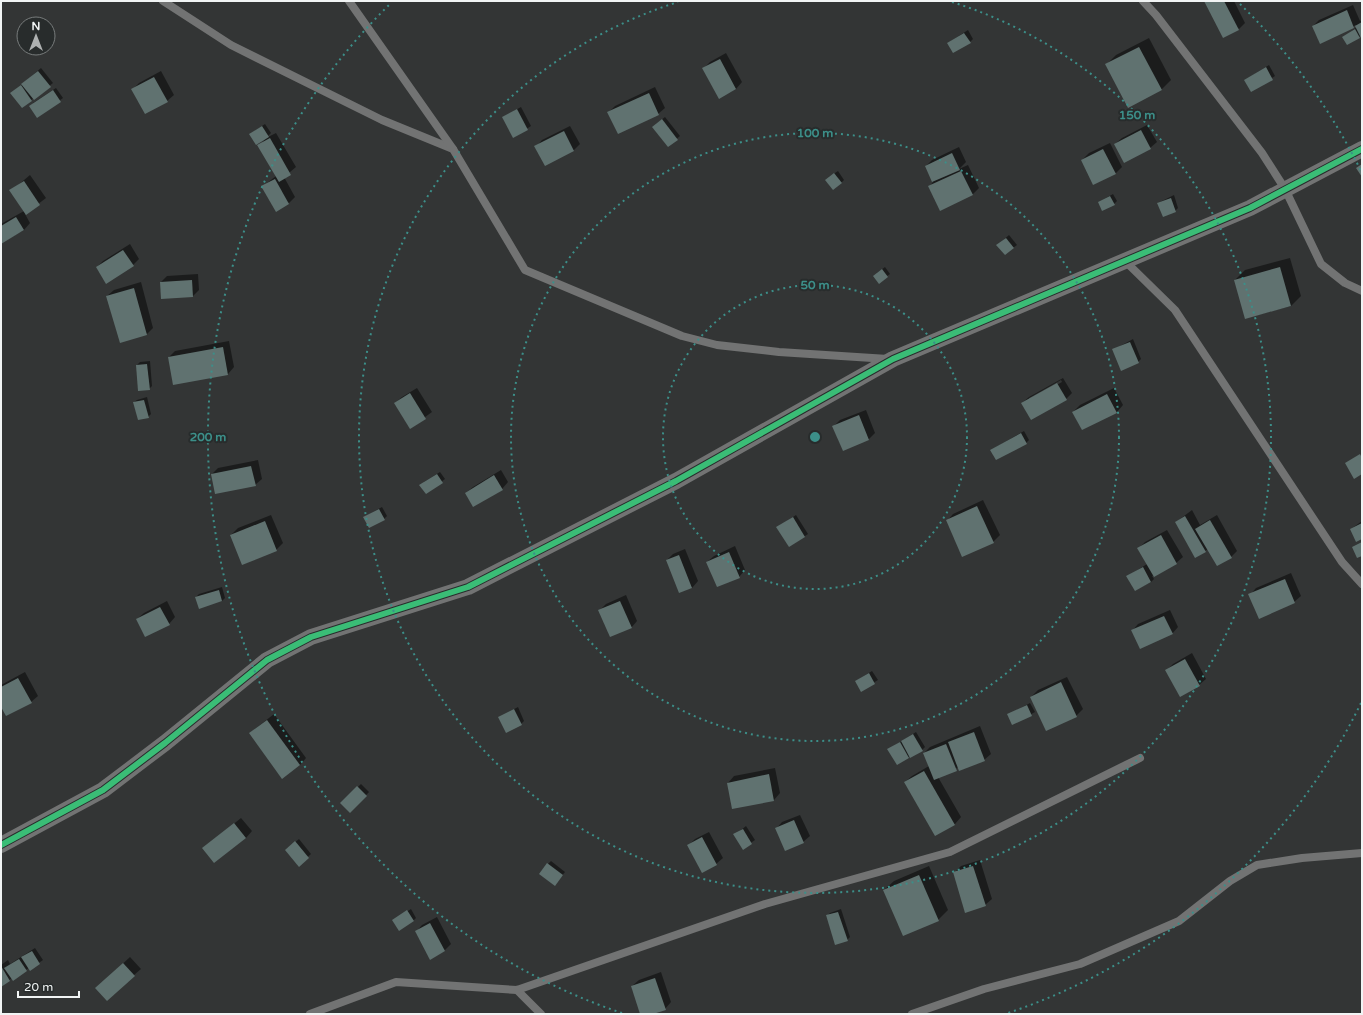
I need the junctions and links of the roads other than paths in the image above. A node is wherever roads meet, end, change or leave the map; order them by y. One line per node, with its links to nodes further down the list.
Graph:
1 (163, 1): 5 (lane)
2 (349, 1): 5 (lane)
3 (1143, 1): 6 (lane)
4 (1362, 149): 6 (street)
5 (453, 150): 9 (lane)
6 (1285, 189): 7 (street); 8 (lane)
7 (1125, 261): 9 (street); 10 (lane)
8 (1362, 291)
9 (893, 359): 12 (street)
10 (1362, 584)
11 (1140, 758): 14 (lane)
12 (1, 845)
13 (1362, 853): 17 (lane)
14 (517, 990): 15 (lane); 16 (lane)
15 (310, 1014)
16 (541, 1014)
17 (912, 1014)

